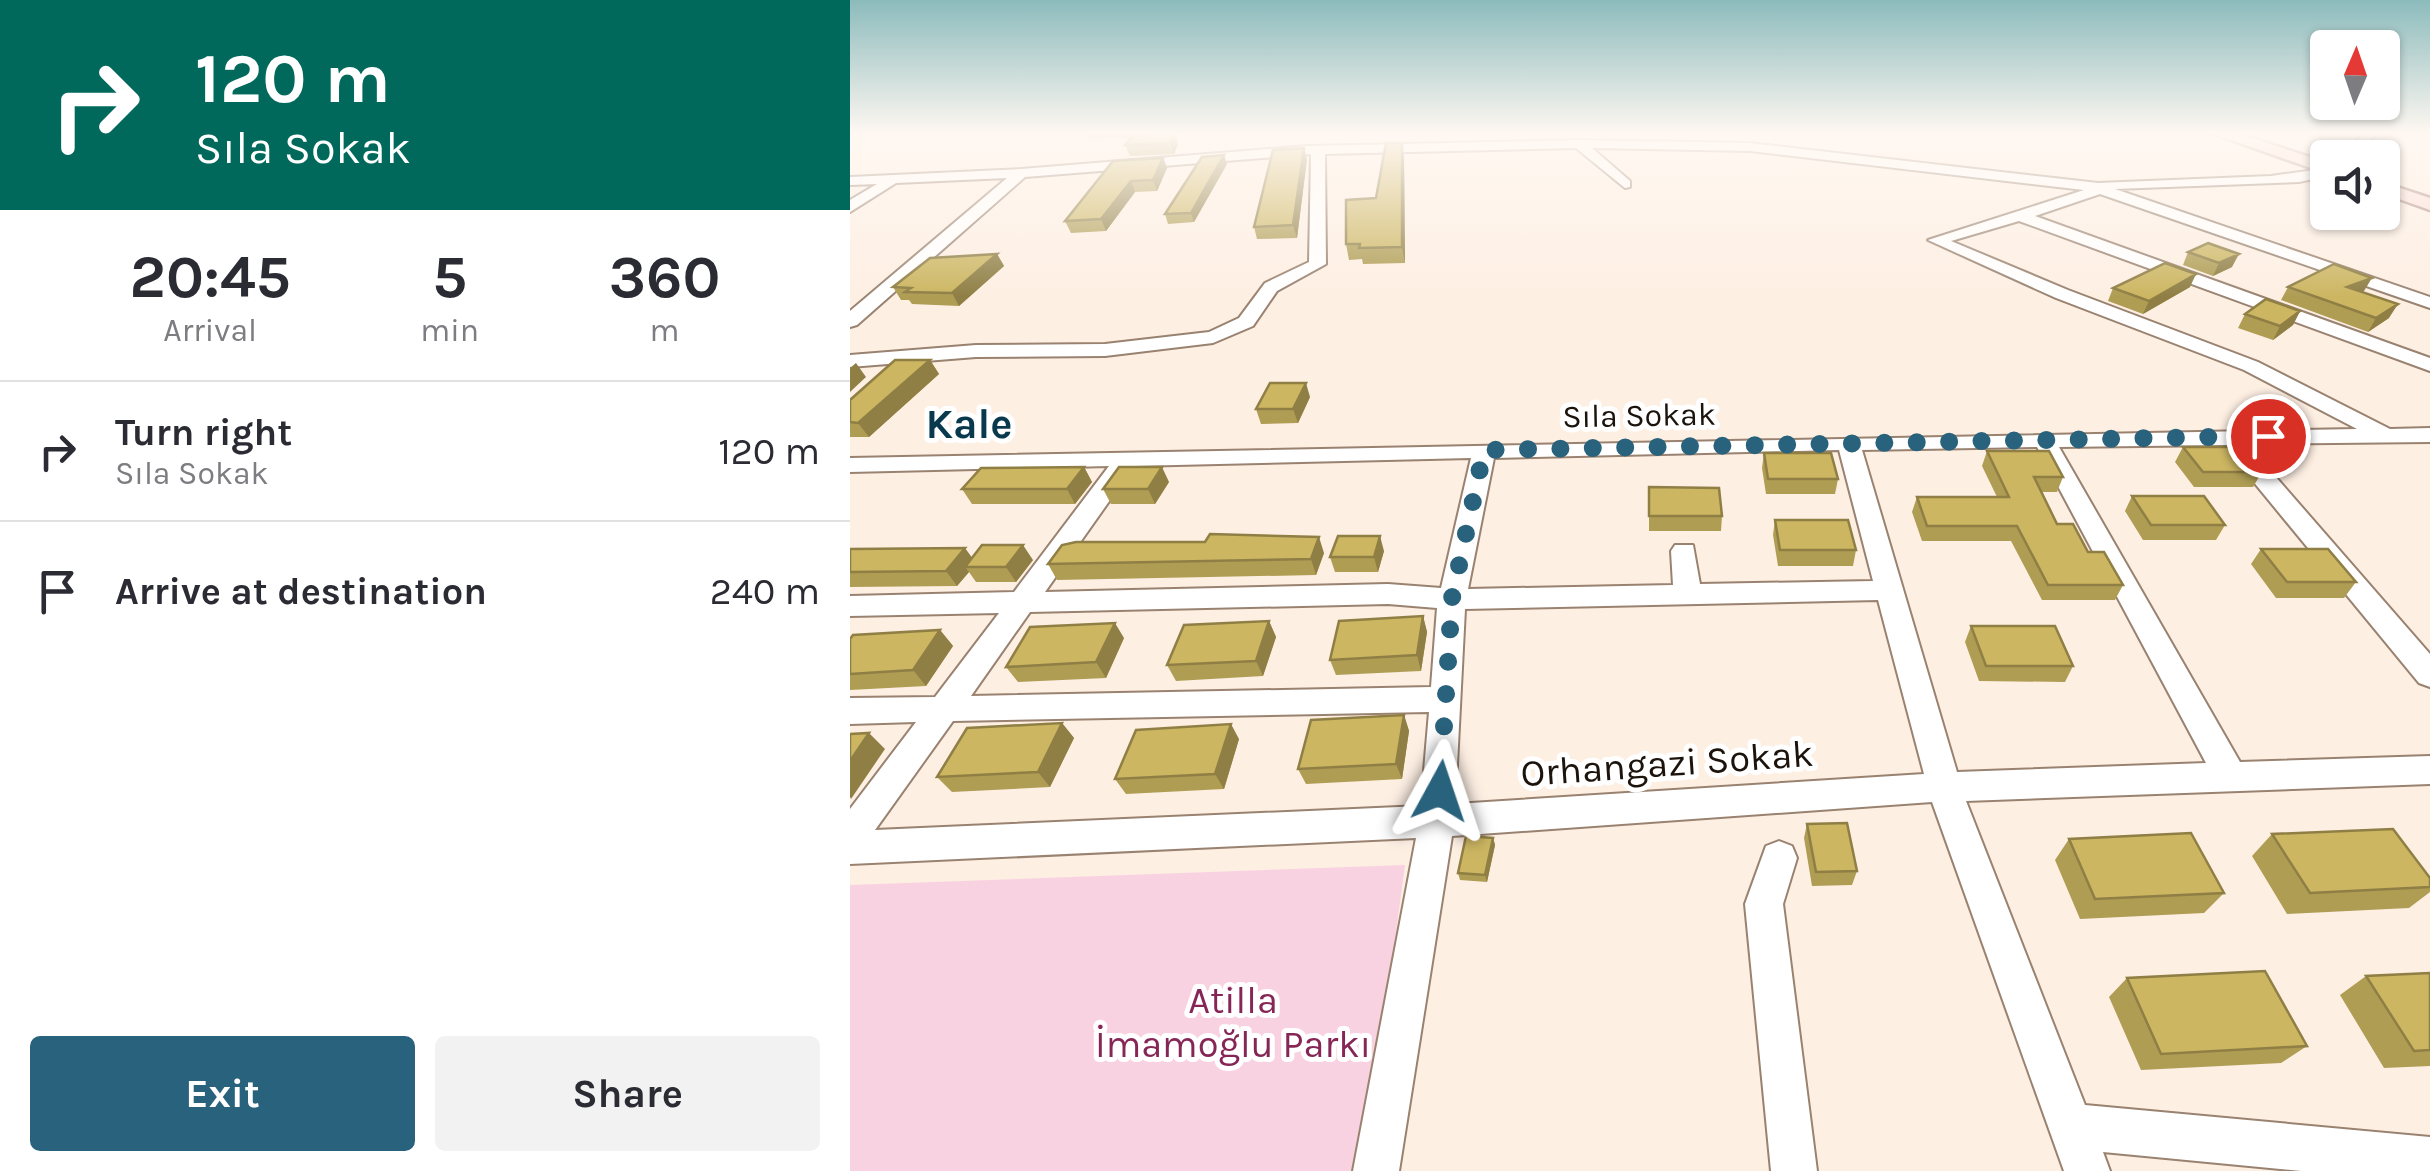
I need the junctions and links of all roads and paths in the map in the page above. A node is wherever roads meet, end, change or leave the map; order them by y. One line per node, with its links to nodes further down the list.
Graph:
1 (881, 188): 9 (street)
2 (1004, 188): 12 (street)
3 (1314, 188): 13 (street)
4 (2086, 188): 6 (street)
5 (2105, 188): 6 (street)
6 (2097, 189): 10 (street); 11 (street)
7 (2400, 194): 8 (main road)
8 (2430, 204)
9 (850, 207)
10 (2020, 216): 15 (street); 17 (street)
11 (2430, 302)
12 (850, 320)
13 (904, 359): 14 (street); 16 (street)
14 (850, 361)
15 (2430, 365)
16 (877, 383)
17 (2386, 435): 18 (street, Sıla Sokak); 19 (street, Sıla Sokak)
18 (2228, 436): 20 (street, Sıla Sokak); 31 (street)
19 (2428, 436)
20 (2044, 440): 21 (street, Sıla Sokak); 36 (street)
21 (1850, 442): 22 (street, Sıla Sokak); 26 (street)
22 (1484, 450): 23 (street, Sıla Sokak); 28 (street)
23 (1126, 460): 24 (street, Sıla Sokak); 29 (street)
24 (850, 465)
25 (1684, 551): 27 (street)
26 (1889, 590): 27 (street); 37 (street)
27 (1687, 594): 28 (street)
28 (1452, 598): 29 (street); 32 (street)
29 (1022, 601): 30 (street); 33 (street)
30 (850, 606)
31 (2430, 674)
32 (1448, 698): 33 (street); 38 (street)
33 (946, 710): 34 (street); 39 (street)
34 (850, 711)
35 (2430, 770): 36 (street, Orhangazi Sokak)
36 (2230, 776): 37 (street, Orhangazi Sokak)
37 (1944, 787): 38 (street, Orhangazi Sokak); 42 (street)
38 (1437, 821): 40 (street, Orhangazi Sokak); 44 (street)
39 (850, 837)
40 (850, 848)
41 (1779, 858): 45 (street)
42 (2073, 1127): 43 (street); 46 (street)
43 (2430, 1160)
44 (1376, 1171)
45 (1794, 1171)
46 (2087, 1171)

